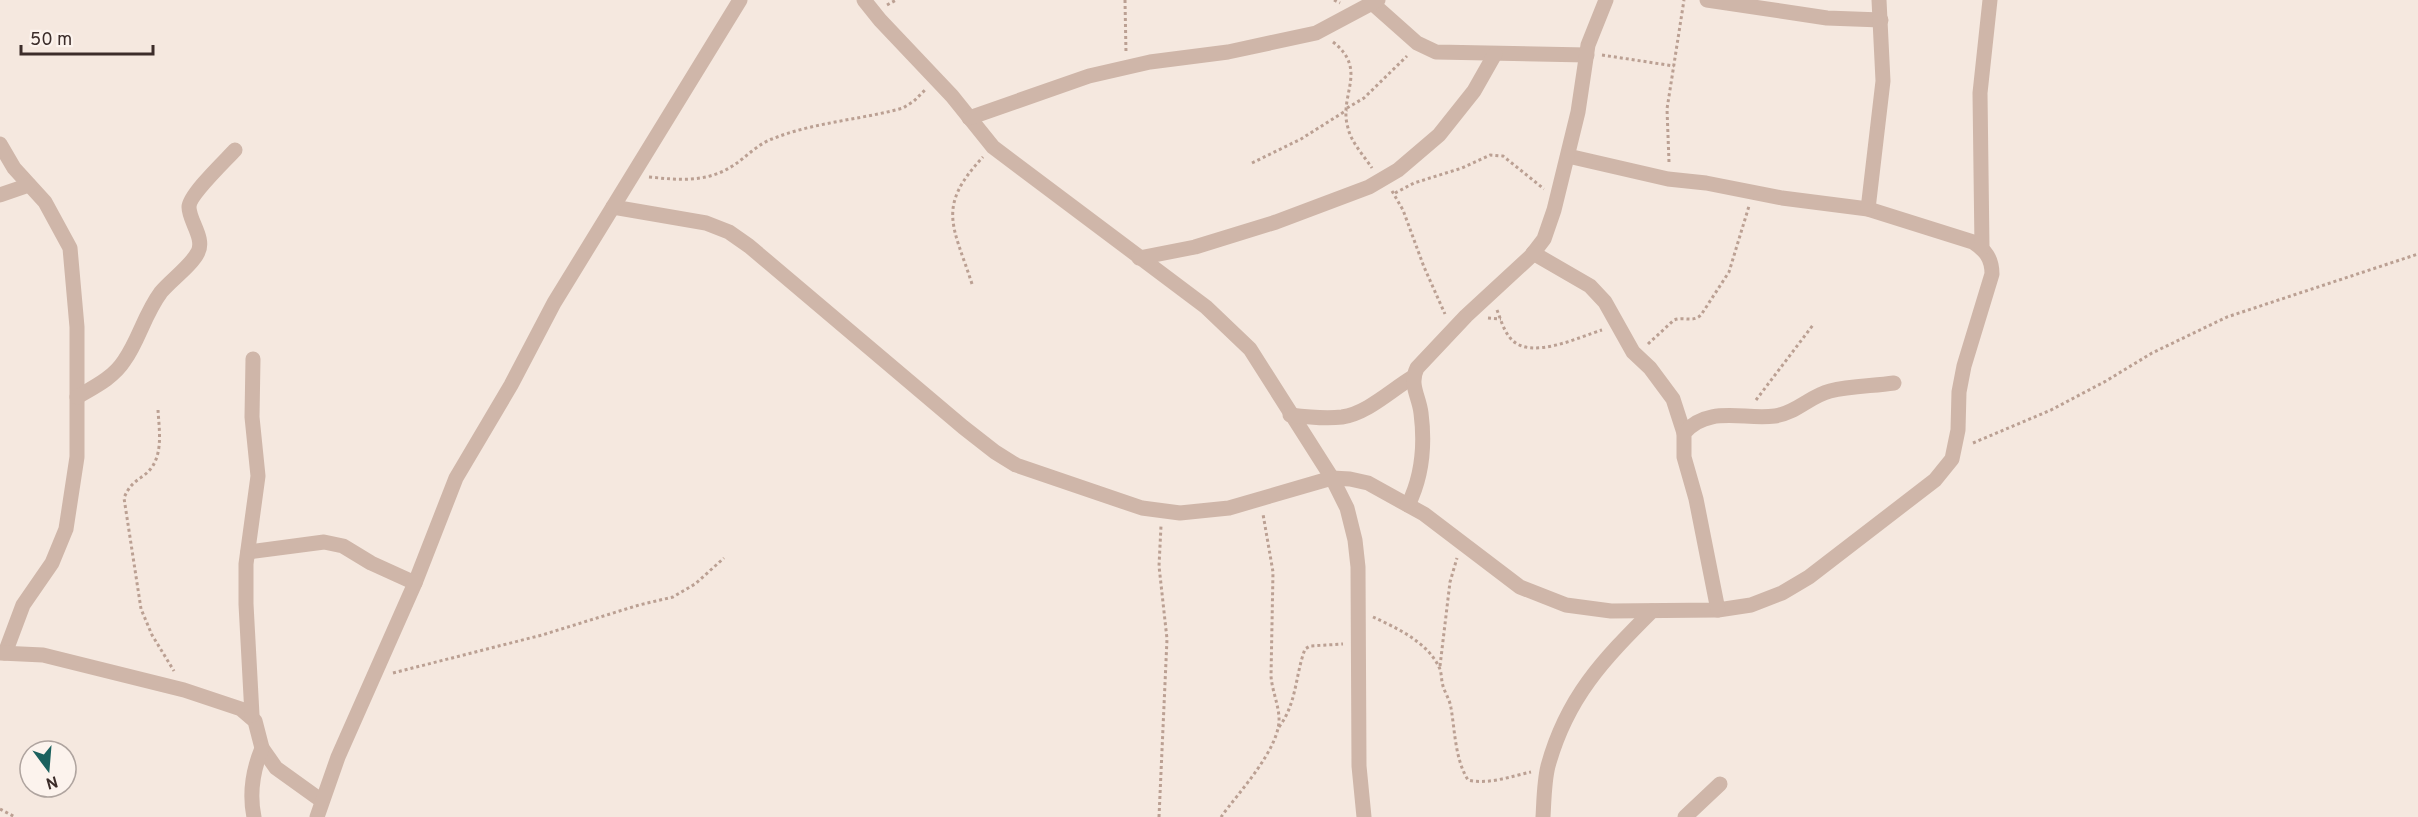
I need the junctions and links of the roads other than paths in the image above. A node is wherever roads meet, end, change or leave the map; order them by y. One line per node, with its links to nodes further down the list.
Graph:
1 (740, 0): 17 (street)
2 (864, 0): 11 (street)
3 (1606, 0): 10 (street)
4 (1707, 0): 8 (street)
5 (1879, 0): 8 (street)
6 (1990, 0): 19 (street)
7 (1375, 2): 9 (street); 11 (street)
8 (1881, 20): 18 (street)
9 (1495, 54): 10 (street); 21 (street)
10 (1587, 55): 14 (street)
11 (969, 118): 21 (street)
12 (0, 144): 15 (street)
13 (235, 150): 25 (street)
14 (1568, 156): 18 (street); 20 (street)
15 (29, 184): 16 (street); 25 (street)
16 (0, 195)
17 (614, 207): 28 (street); 31 (street)
18 (1868, 209): 19 (street)
19 (1982, 248): 32 (street)
20 (1533, 254): 23 (street); 27 (street)
21 (1139, 258): 26 (street)
22 (253, 359): 30 (street)
23 (1413, 377): 26 (street); 29 (street)
24 (1894, 383): 27 (street)
25 (77, 397): 34 (street)
26 (1290, 415): 28 (street)
27 (1684, 433): 32 (street)
28 (1332, 478): 29 (street); 41 (street)
29 (1408, 505): 33 (street)
30 (248, 552): 31 (street); 35 (street)
31 (415, 583): 38 (street)
32 (1718, 610): 33 (street)
33 (1652, 611): 42 (street)
34 (2, 653): 35 (street)
35 (252, 716): 36 (street)
36 (262, 748): 38 (street); 39 (street)
37 (1720, 784): 43 (street)
38 (322, 801): 40 (street)
39 (254, 817)
40 (317, 817)
41 (1364, 817)
42 (1543, 817)
43 (1685, 817)

